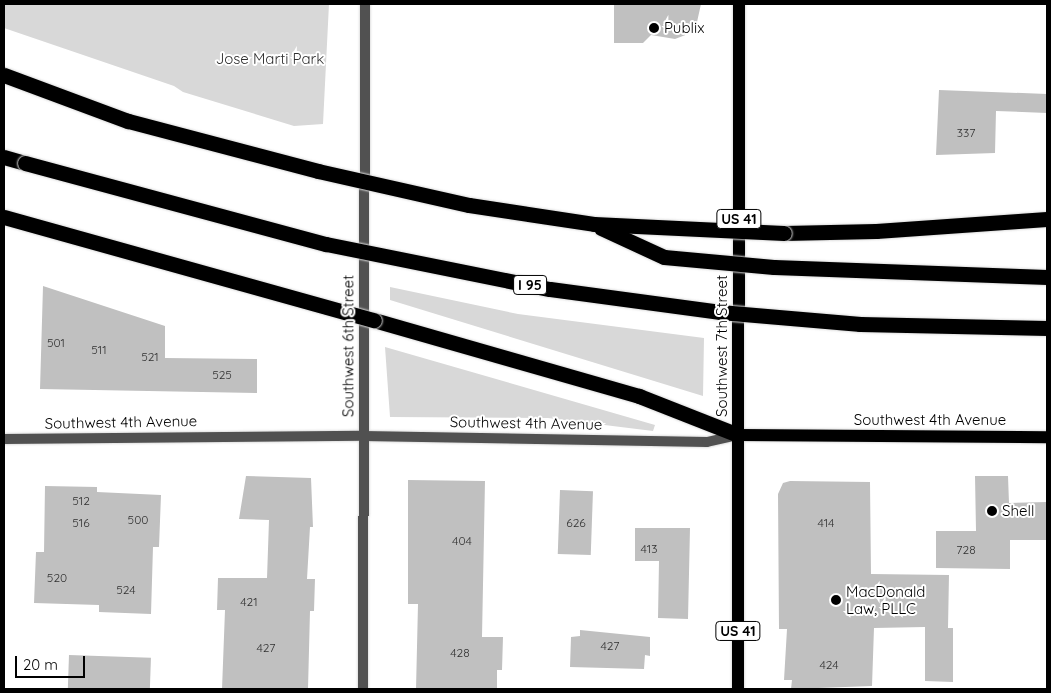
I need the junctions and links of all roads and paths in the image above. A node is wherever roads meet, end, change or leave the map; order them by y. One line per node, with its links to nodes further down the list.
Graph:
1 (365, 4): 11 (street, Southwest 6th Street)
2 (739, 4): 10 (main road, Southwest 7th Street / US 41)
3 (4, 76): 7 (highway, bridge)
4 (4, 157): 9 (highway, I 95, bridge)
5 (4, 217): 10 (highway, bridge)
6 (1047, 219): 7 (highway, bridge)
7 (594, 224): 8 (highway, bridge)
8 (1047, 277)
9 (1047, 328)
10 (738, 435): 11 (street, Southwest 4th Avenue); 12 (main road, Southwest 4th Avenue); 15 (main road, Southwest 7th Street / US 41)
11 (363, 436): 13 (street, Southwest 4th Avenue); 14 (street, Southwest 6th Street)
12 (1047, 436)
13 (4, 439)
14 (362, 689)
15 (738, 689)

